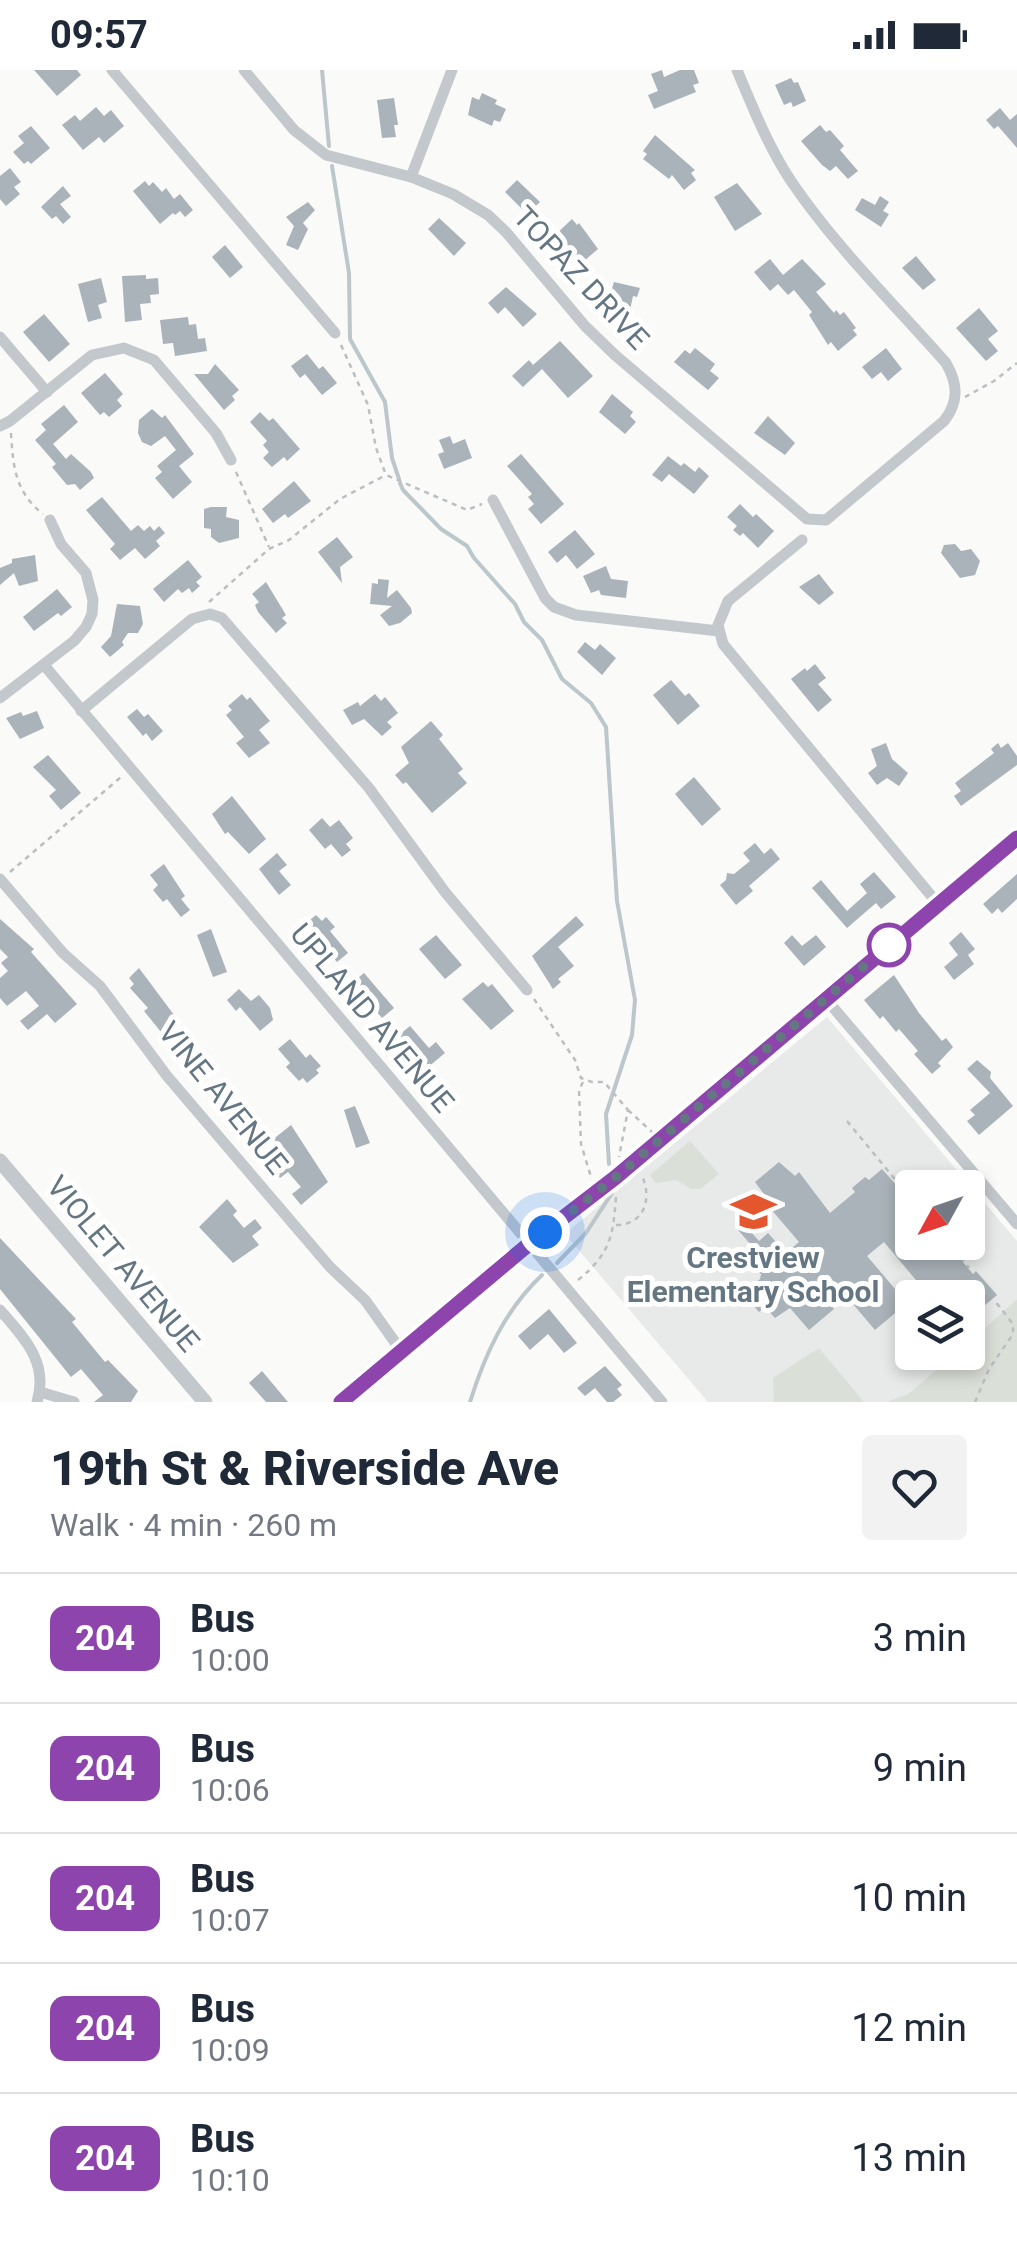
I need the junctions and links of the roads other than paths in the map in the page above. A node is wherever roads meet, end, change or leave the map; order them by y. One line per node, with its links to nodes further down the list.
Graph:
1 (112, 70): 6 (street)
2 (244, 70): 5 (street, TOPAZ DRIVE)
3 (452, 70): 5 (street)
4 (737, 70): 5 (street, TOPAZ DRIVE)
5 (411, 177)
6 (335, 333)
7 (0, 337): 8 (street)
8 (47, 392): 9 (street); 10 (street)
9 (5, 424)
10 (231, 460)
11 (493, 500): 14 (street)
12 (50, 520): 15 (street)
13 (802, 540): 14 (street)
14 (719, 631): 20 (street)
15 (44, 665): 16 (street); 17 (street, UPLAND AVENUE)
16 (0, 698)
17 (81, 711): 21 (street); 25 (street, UPLAND AVENUE)
18 (1017, 838): 20 (street)
19 (0, 879): 27 (street, VINE AVENUE)
20 (938, 904): 22 (street)
21 (527, 990)
22 (826, 999): 24 (street); 25 (street)
23 (0, 1161): 30 (street, VIOLET AVENUE)
24 (1017, 1224)
25 (529, 1244): 27 (street); 32 (street, UPLAND AVENUE)
26 (0, 1310): 28 (street)
27 (402, 1352): 31 (street)
28 (38, 1397): 29 (street)
29 (74, 1402)
30 (205, 1402)
31 (341, 1402)
32 (662, 1402)

